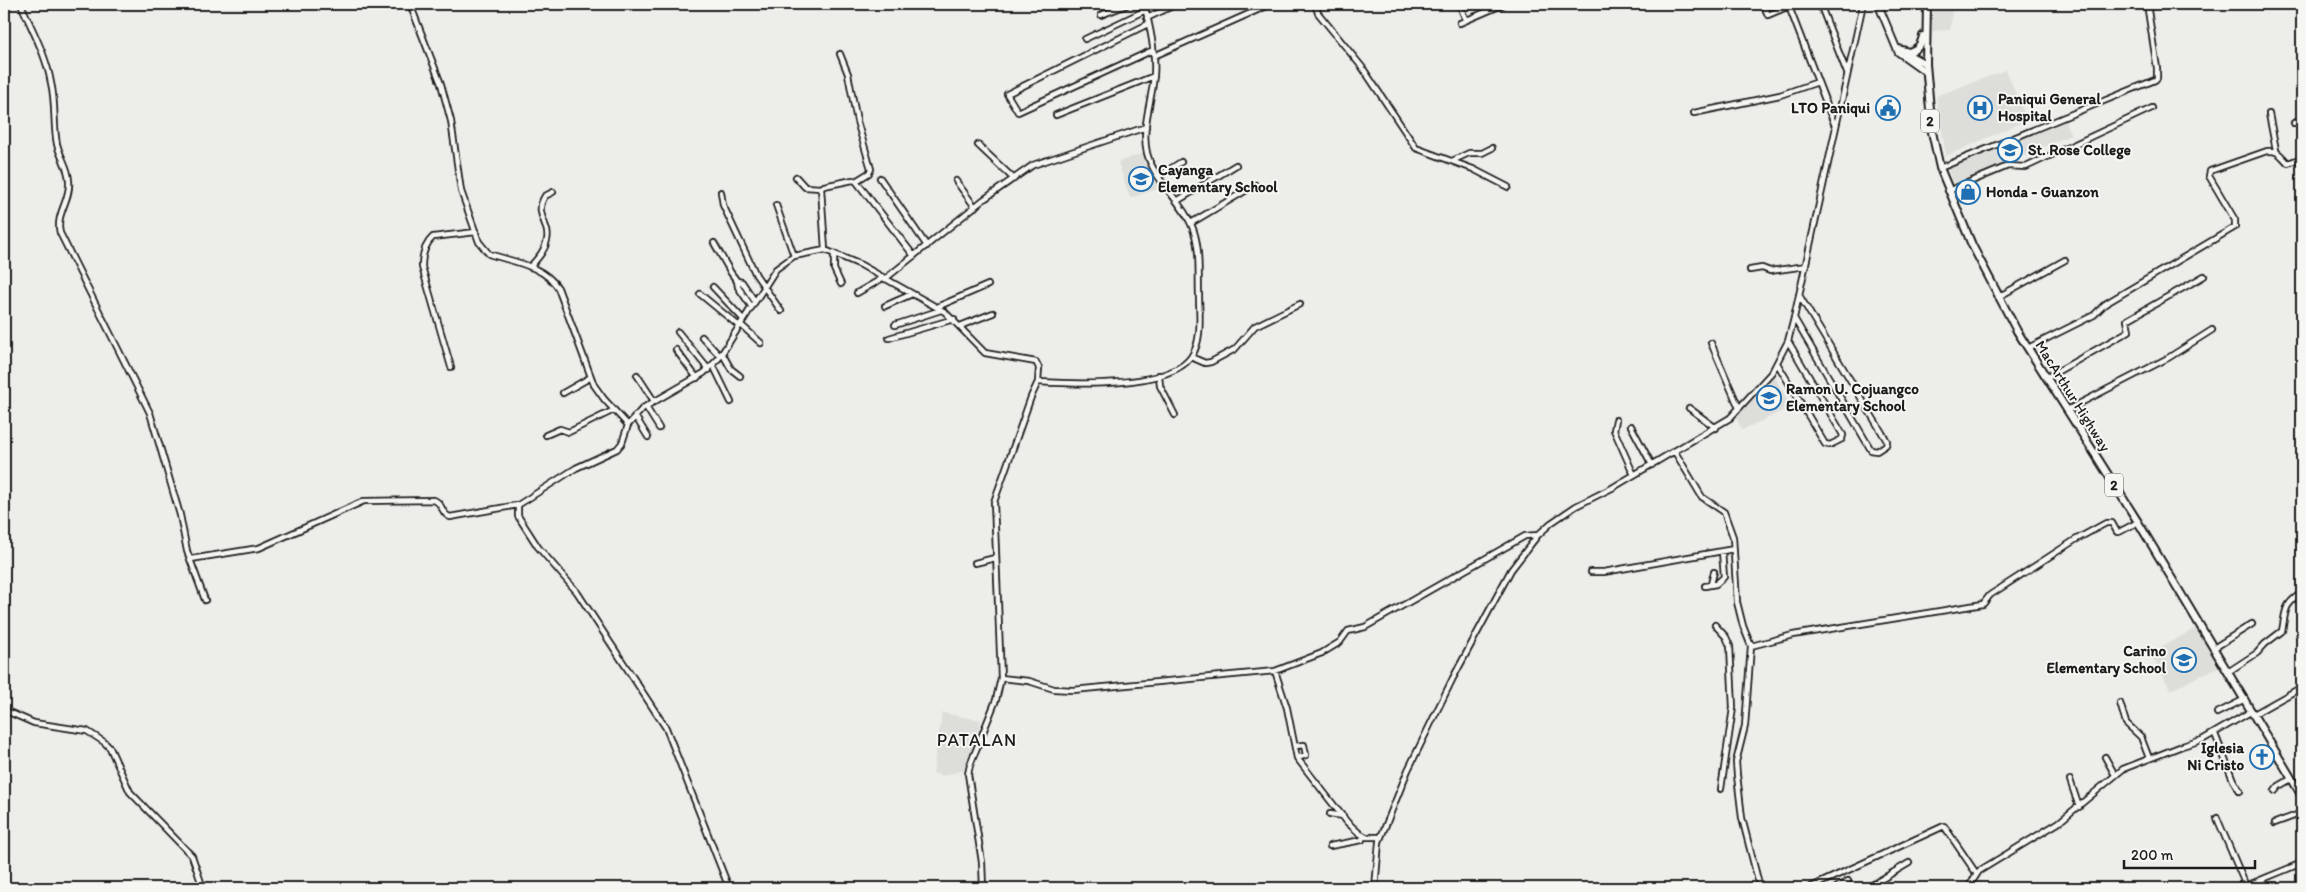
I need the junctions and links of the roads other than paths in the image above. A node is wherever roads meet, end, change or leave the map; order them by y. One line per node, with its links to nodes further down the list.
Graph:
1 (22, 4): 151 (street)
2 (410, 4): 67 (street)
3 (1129, 4): 19 (street)
4 (1144, 4): 18 (street)
5 (1177, 4): 20 (street)
6 (1271, 4): 29 (street)
7 (1315, 4): 47 (street)
8 (1460, 4): 21 (street)
9 (1504, 4): 21 (street)
10 (1763, 4): 17 (street)
11 (1794, 4): 17 (street)
12 (1820, 4): 32 (street)
13 (1863, 4): 32 (street)
14 (1878, 4): 27 (main road)
15 (1927, 4): 23 (highway, MacArthur Highway / 2)
16 (2147, 4): 50 (street)
17 (1788, 5): 34 (street)
18 (1146, 10): 20 (street); 25 (street)
19 (1101, 16)
20 (1147, 18): 24 (street)
21 (1466, 20): 22 (street)
22 (1460, 23)
23 (1926, 23): 27 (highway); 30 (highway, MacArthur Highway / 2)
24 (1148, 24): 26 (street); 26 (street)
25 (1084, 39)
26 (1153, 50): 29 (street)
27 (1898, 50): 30 (main road); 31 (main road)
28 (840, 54): 55 (street)
29 (1154, 56): 33 (street)
30 (1926, 64): 31 (highway, MacArthur Highway / 2)
31 (1926, 72): 50 (highway, MacArthur Highway / 2)
32 (1848, 74): 42 (street)
33 (1154, 76): 38 (street); 41 (street)
34 (1818, 82): 36 (street); 42 (street)
35 (2152, 108): 60 (street)
36 (1694, 113)
37 (2269, 114): 45 (street)
38 (1056, 115)
39 (2302, 120): 40 (street)
40 (2294, 123)
41 (1146, 127): 51 (street); 54 (street)
42 (1836, 127): 76 (street)
43 (978, 145): 54 (street)
44 (1492, 148): 47 (street)
45 (2276, 150): 46 (street); 110 (street)
46 (2302, 158)
47 (1452, 161): 58 (street)
48 (1182, 162): 51 (street)
49 (1236, 165): 63 (street)
50 (1940, 168): 60 (highway, MacArthur Highway / 2)
51 (1158, 176): 63 (street)
52 (796, 177): 59 (street)
53 (880, 178): 69 (street)
54 (1014, 179): 65 (street)
55 (856, 181): 59 (street); 73 (street)
56 (956, 181): 65 (street)
57 (1255, 185): 66 (street)
58 (1508, 187)
59 (821, 188): 70 (street)
60 (1948, 190): 89 (highway, MacArthur Highway / 2)
61 (553, 192): 75 (street)
62 (720, 192): 81 (street)
63 (1177, 201): 66 (street)
64 (776, 205): 72 (street)
65 (975, 207): 69 (street)
66 (1191, 223): 113 (street)
67 (476, 232): 75 (street); 116 (street)
68 (714, 243): 80 (street)
69 (928, 246): 73 (street)
70 (825, 250): 71 (street); 72 (street)
71 (834, 254): 79 (street); 82 (street)
72 (794, 256): 81 (street)
73 (914, 256): 79 (street)
74 (2066, 260): 89 (street)
75 (530, 266): 121 (street)
76 (1806, 266): 77 (street); 88 (street)
77 (1750, 270)
78 (2204, 276): 123 (street)
79 (884, 278): 85 (street); 87 (street)
80 (737, 281): 90 (street); 92 (street)
81 (764, 284): 90 (street); 95 (street)
82 (841, 284)
83 (988, 285): 94 (street)
84 (713, 287): 98 (street)
85 (857, 293)
86 (700, 294): 100 (street)
87 (912, 294): 93 (street); 94 (street)
88 (1799, 295): 97 (street); 97 (street)
89 (1998, 297): 110 (highway, MacArthur Highway / 2)
90 (754, 300): 92 (street)
91 (1300, 304): 113 (street)
92 (751, 306): 98 (street)
93 (885, 306)
94 (939, 309): 99 (street); 101 (street)
95 (781, 311)
96 (994, 313): 102 (street)
97 (1794, 318): 107 (street)
98 (743, 319): 100 (street)
99 (954, 319): 102 (street); 106 (street)
100 (740, 325): 108 (street); 112 (street)
101 (895, 325)
102 (960, 326): 124 (street)
103 (2212, 330): 132 (street)
104 (678, 332): 117 (street)
105 (702, 337): 112 (street)
106 (889, 338)
107 (1788, 341): 114 (street); 114 (street)
108 (761, 343)
109 (1711, 343): 130 (street)
110 (2028, 348): 123 (highway, MacArthur Highway / 2)
111 (676, 350): 122 (street)
112 (721, 355): 115 (street); 120 (street)
113 (1191, 357): 119 (street)
114 (1777, 363): 130 (street)
115 (713, 365): 117 (street); 127 (street)
116 (451, 367)
117 (709, 370): 122 (street)
118 (636, 375): 126 (street)
119 (1160, 375): 124 (street); 133 (street)
120 (740, 376)
121 (591, 378): 125 (street); 131 (street)
122 (697, 378): 126 (street)
123 (2046, 378): 132 (highway, MacArthur Highway / 2)
124 (1038, 382): 150 (street)
125 (563, 393)
126 (654, 401): 128 (street)
127 (731, 402)
128 (646, 407): 134 (street); 138 (street)
129 (1689, 408): 139 (street)
130 (1739, 408): 139 (street)
131 (614, 410): 136 (street); 140 (street)
132 (2067, 410): 146 (highway, MacArthur Highway / 2)
133 (1175, 415)
134 (636, 416): 136 (street); 141 (street)
135 (1616, 420): 144 (street)
136 (628, 425): 145 (street)
137 (1632, 426): 143 (street)
138 (659, 428)
139 (1716, 428): 142 (street)
140 (546, 435)
141 (648, 437)
142 (1675, 452): 143 (street); 148 (street)
143 (1652, 465): 144 (street)
144 (1634, 475): 147 (street)
145 (518, 505): 151 (street); 200 (street)
146 (2138, 522): 161 (street); 162 (highway, MacArthur Highway / 2)
147 (1538, 535): 163 (street); 193 (street)
148 (1734, 549): 149 (street); 161 (street)
149 (1722, 551): 153 (street); 155 (street)
150 (995, 558): 152 (street); 165 (street)
151 (192, 559): 158 (street)
152 (975, 563)
153 (1591, 572)
154 (1714, 572): 155 (street)
155 (1711, 584): 156 (street)
156 (1705, 586)
157 (2302, 593): 164 (street)
158 (205, 600)
159 (2252, 624): 162 (street)
160 (1715, 626): 169 (street)
161 (1750, 646): 170 (street)
162 (2214, 648): 164 (highway, MacArthur Highway / 2)
163 (1275, 671): 165 (street); 175 (street)
164 (2228, 672): 167 (highway, MacArthur Highway / 2)
165 (1002, 678): 201 (street)
166 (2302, 687): 172 (street)
167 (2245, 699): 172 (highway, MacArthur Highway / 2); 173 (street)
168 (2120, 703): 178 (street)
169 (1734, 708): 170 (street); 182 (street)
170 (1745, 708): 203 (street)
171 (4, 710): 199 (street)
172 (2253, 712): 174 (street); 180 (highway, MacArthur Highway / 2)
173 (2217, 713)
174 (2215, 734): 178 (street); 183 (street)
175 (1295, 746): 177 (street); 177 (street)
176 (2104, 757): 179 (street)
177 (1297, 758): 189 (street)
178 (2149, 758): 179 (street)
179 (2115, 775): 186 (street)
180 (2291, 779): 184 (street); 185 (highway, MacArthur Highway / 2)
181 (2070, 780): 186 (street)
182 (1721, 789)
183 (2240, 791)
184 (2275, 791)
185 (2302, 794)
186 (2079, 807): 197 (street)
187 (2302, 813): 191 (street)
188 (1330, 814): 189 (street)
189 (1343, 816): 192 (street)
190 (2217, 818): 196 (street)
191 (2275, 824)
192 (1363, 836): 193 (street); 194 (street)
193 (1381, 837): 202 (street)
194 (1330, 846)
195 (1909, 863): 206 (street)
196 (2302, 863)
197 (1976, 874): 204 (street); 207 (street)
198 (1848, 881): 205 (street)
199 (203, 888)
200 (730, 888)
201 (983, 888)
202 (1375, 888)
203 (1760, 888)
204 (1809, 888)
205 (1836, 888)
206 (1867, 888)
207 (1968, 888)

